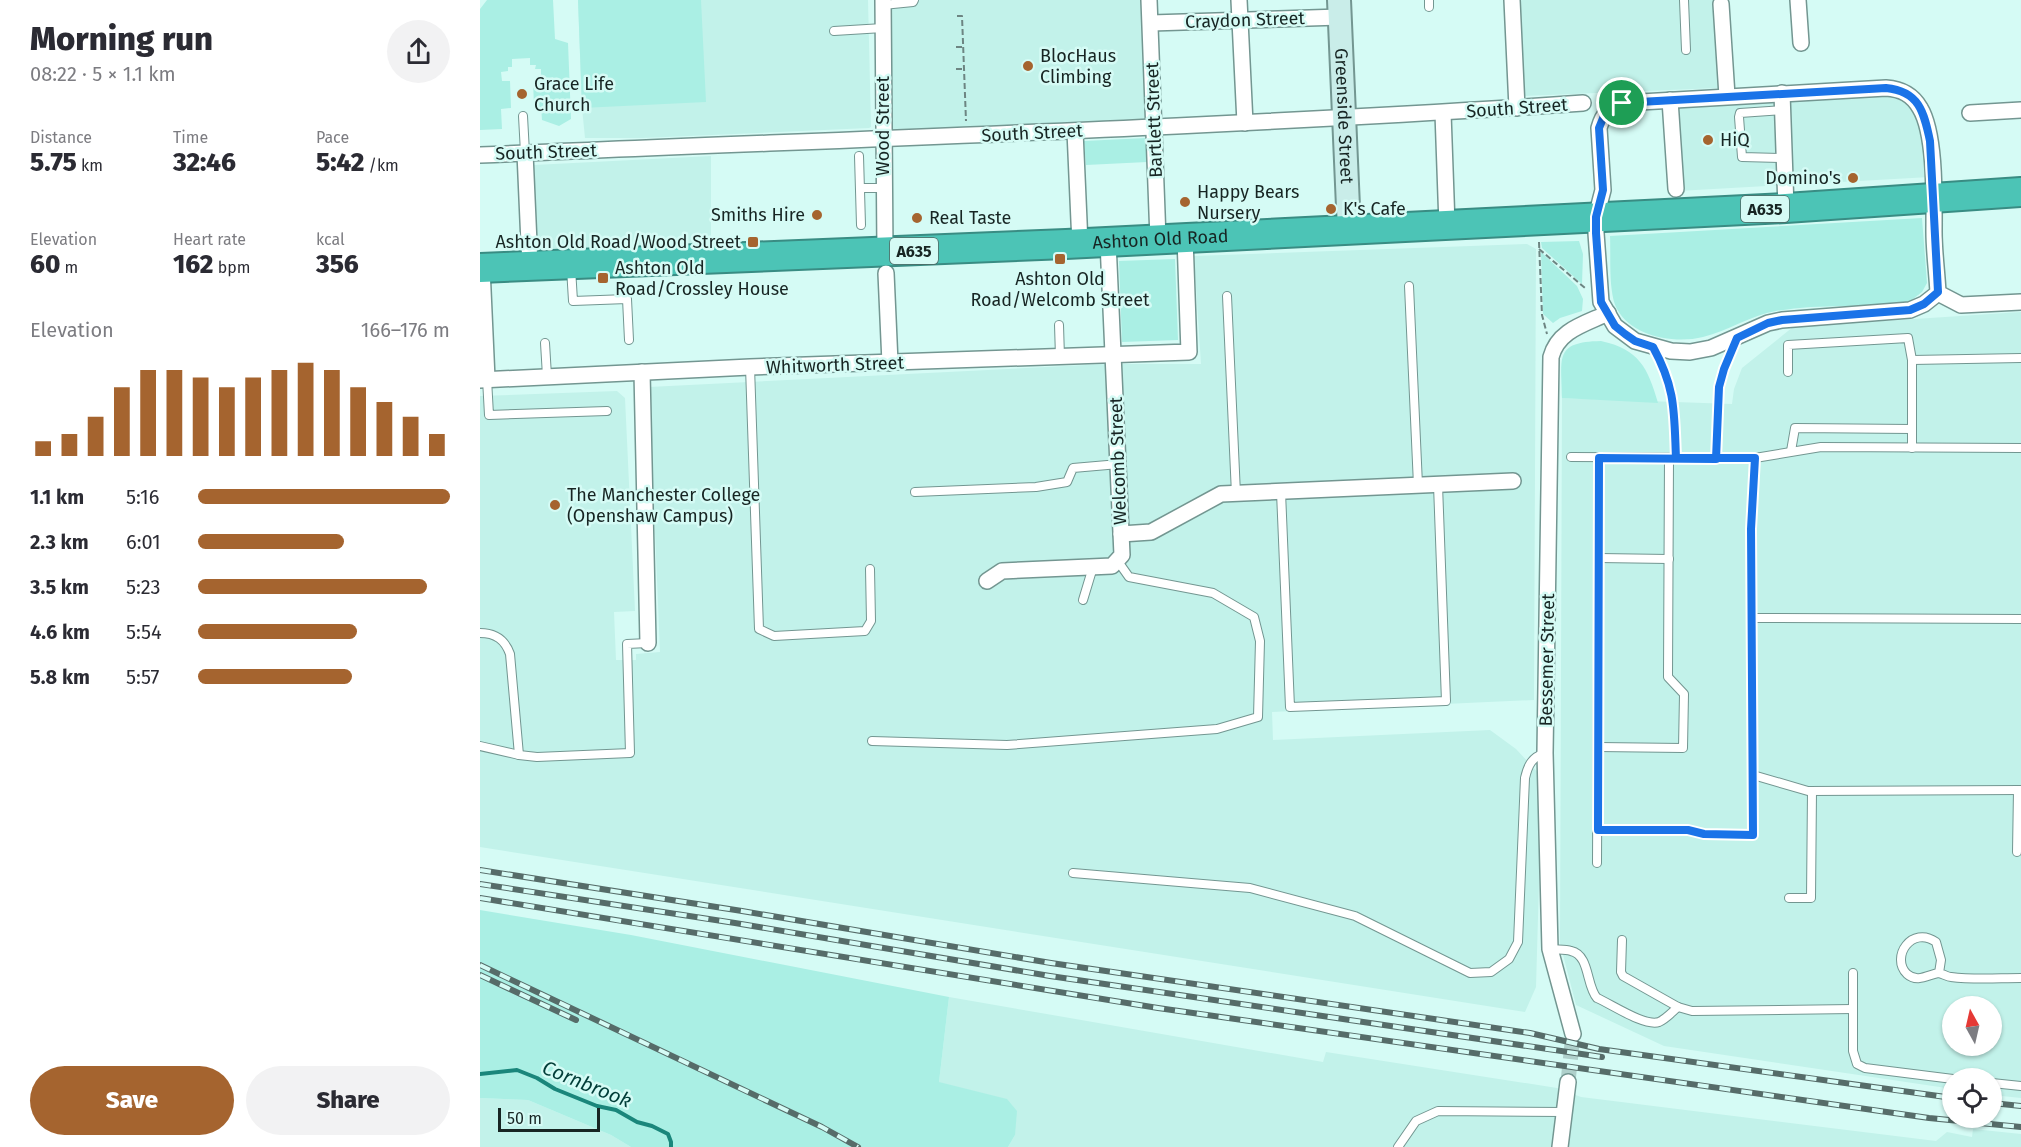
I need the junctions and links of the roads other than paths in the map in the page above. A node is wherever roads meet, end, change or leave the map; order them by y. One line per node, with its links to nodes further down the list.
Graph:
1 (914, 0): 7 (lane)
2 (1149, 0): 11 (street, Bartlett Street)
3 (1239, 0): 10 (street)
4 (1512, 0): 20 (street)
5 (1684, 0): 15 (lane)
6 (1798, 0): 14 (street)
7 (883, 2): 12 (street, Wood Street)
8 (1721, 4): 17 (street)
9 (1340, 9): 10 (street, Craydon Street); 26 (street, Greenside Street)
10 (1240, 21): 11 (street, Craydon Street); 27 (street)
11 (1150, 24): 28 (street, Bartlett Street)
12 (883, 28): 13 (lane); 30 (street, Wood Street)
13 (834, 31)
14 (1801, 43)
15 (1686, 50)
16 (1782, 93): 17 (street); 21 (street); 39 (street)
17 (1727, 96): 18 (street)
18 (1670, 100): 37 (street); 41 (street)
19 (1583, 103): 20 (street, South Street)
20 (1517, 108): 23 (street, South Street)
21 (1782, 110): 34 (street); 34 (lane)
22 (2021, 110): 24 (street)
23 (1443, 113): 26 (street, South Street); 43 (street)
24 (1970, 113)
25 (523, 116): 31 (lane)
26 (1344, 118): 27 (street, South Street); 44 (street, Greenside Street)
27 (1245, 123): 28 (street, South Street)
28 (1155, 127): 29 (street, South Street); 45 (street, Bartlett Street)
29 (1075, 131): 30 (street, South Street); 47 (street)
30 (883, 139): 31 (street, South Street); 36 (street, Wood Street)
31 (525, 153): 32 (street, South Street); 50 (street)
32 (480, 155)
33 (859, 156): 35 (lane)
34 (1784, 158): 40 (street)
35 (861, 188): 36 (lane); 42 (lane)
36 (884, 188): 48 (street, Wood Street)
37 (1676, 189)
38 (2021, 192): 39 (highway, Ashton Old Road / A635)
39 (1934, 199): 40 (highway, Ashton Old Road / A635); 53 (street)
40 (1786, 208): 41 (highway, Ashton Old Road / A635)
41 (1596, 217): 43 (highway, Ashton Old Road / A635); 56 (street)
42 (861, 225)
43 (1447, 225): 44 (highway, Ashton Old Road / A635)
44 (1348, 230): 45 (highway, Ashton Old Road / A635)
45 (1172, 239): 46 (highway, Ashton Old Road / A635); 62 (street, Bartlett Street)
46 (1108, 242): 47 (highway, Ashton Old Road / A635); 63 (street, Welcomb Street)
47 (1080, 244): 48 (highway, Ashton Old Road / A635)
48 (885, 263): 49 (highway, Ashton Old Road / A635); 67 (street, Wood Street)
49 (571, 264): 50 (highway, Ashton Old Road / A635); 59 (lane)
50 (530, 266): 51 (highway, Ashton Old Road / A635)
51 (481, 268): 72 (street)
52 (1409, 286): 86 (lane)
53 (1938, 292): 55 (street); 58 (street)
54 (1227, 296): 90 (lane)
55 (2021, 302)
56 (1604, 308): 61 (street); 106 (street, Bessemer Street)
57 (1059, 325): 64 (lane)
58 (1737, 338): 61 (street); 83 (lane)
59 (629, 340)
60 (545, 343): 71 (lane)
61 (1653, 347): 81 (lane)
62 (1190, 352): 63 (street, Whitworth Street)
63 (1114, 355): 64 (street, Whitworth Street); 84 (street, Welcomb Street)
64 (1060, 357): 67 (street, Whitworth Street)
65 (2021, 358): 66 (lane)
66 (1912, 360): 70 (lane); 75 (lane)
67 (890, 363): 68 (street, Whitworth Street)
68 (750, 368): 69 (street, Whitworth Street); 96 (lane)
69 (642, 372): 71 (street, Whitworth Street); 102 (street)
70 (1788, 372)
71 (547, 376): 72 (street, Whitworth Street)
72 (483, 379): 74 (lane)
73 (607, 411): 74 (lane)
74 (484, 416)
75 (1912, 429): 76 (lane); 78 (lane)
76 (1912, 448): 77 (lane); 78 (lane)
77 (2021, 448)
78 (1791, 452): 82 (lane)
79 (1571, 457): 80 (lane)
80 (1599, 458): 81 (lane); 92 (lane)
81 (1672, 458): 83 (lane); 94 (lane)
82 (1755, 458): 83 (lane); 99 (lane)
83 (1716, 459)
84 (1119, 464): 88 (lane); 91 (street, Welcomb Street)
85 (1513, 481): 87 (street)
86 (1418, 485): 87 (street); 89 (street)
87 (1438, 485): 89 (lane)
88 (915, 492)
89 (1281, 492): 90 (street)
90 (1236, 494): 91 (street)
91 (1121, 534): 93 (street, Welcomb Street)
92 (1599, 558): 94 (lane); 105 (lane)
93 (1118, 560): 95 (street); 103 (lane)
94 (1669, 560): 105 (lane)
95 (1093, 567): 97 (street); 98 (lane)
96 (870, 569)
97 (987, 581)
98 (1083, 600)
99 (1751, 618): 100 (lane); 108 (lane)
100 (2021, 619)
101 (480, 633): 107 (lane)
102 (648, 643): 107 (lane)
103 (872, 741)
104 (480, 746): 107 (lane)
105 (1598, 747): 111 (lane)
106 (1545, 753): 114 (lane); 117 (street, Bessemer Street)
107 (519, 755)
108 (1753, 776): 110 (lane); 111 (lane)
109 (2019, 790): 110 (lane); 112 (lane)
110 (1812, 791): 115 (lane)
111 (1598, 830): 113 (lane)
112 (2017, 852)
113 (1598, 863)
114 (1073, 873)
115 (1789, 898)
116 (1622, 940): 121 (lane)
117 (1550, 950): 121 (lane); 123 (street, Bessemer Street)
118 (1853, 973): 122 (lane)
119 (1939, 973): 119 (lane); 120 (lane)
120 (2021, 978)
121 (1678, 1007): 122 (lane)
122 (1853, 1009): 124 (lane)
123 (1573, 1034)
124 (1942, 1078)
125 (1568, 1082): 128 (street)
126 (2002, 1084): 127 (lane)
127 (2021, 1086)
128 (1564, 1112): 129 (lane); 130 (street)
129 (1398, 1147)
130 (1560, 1147)

